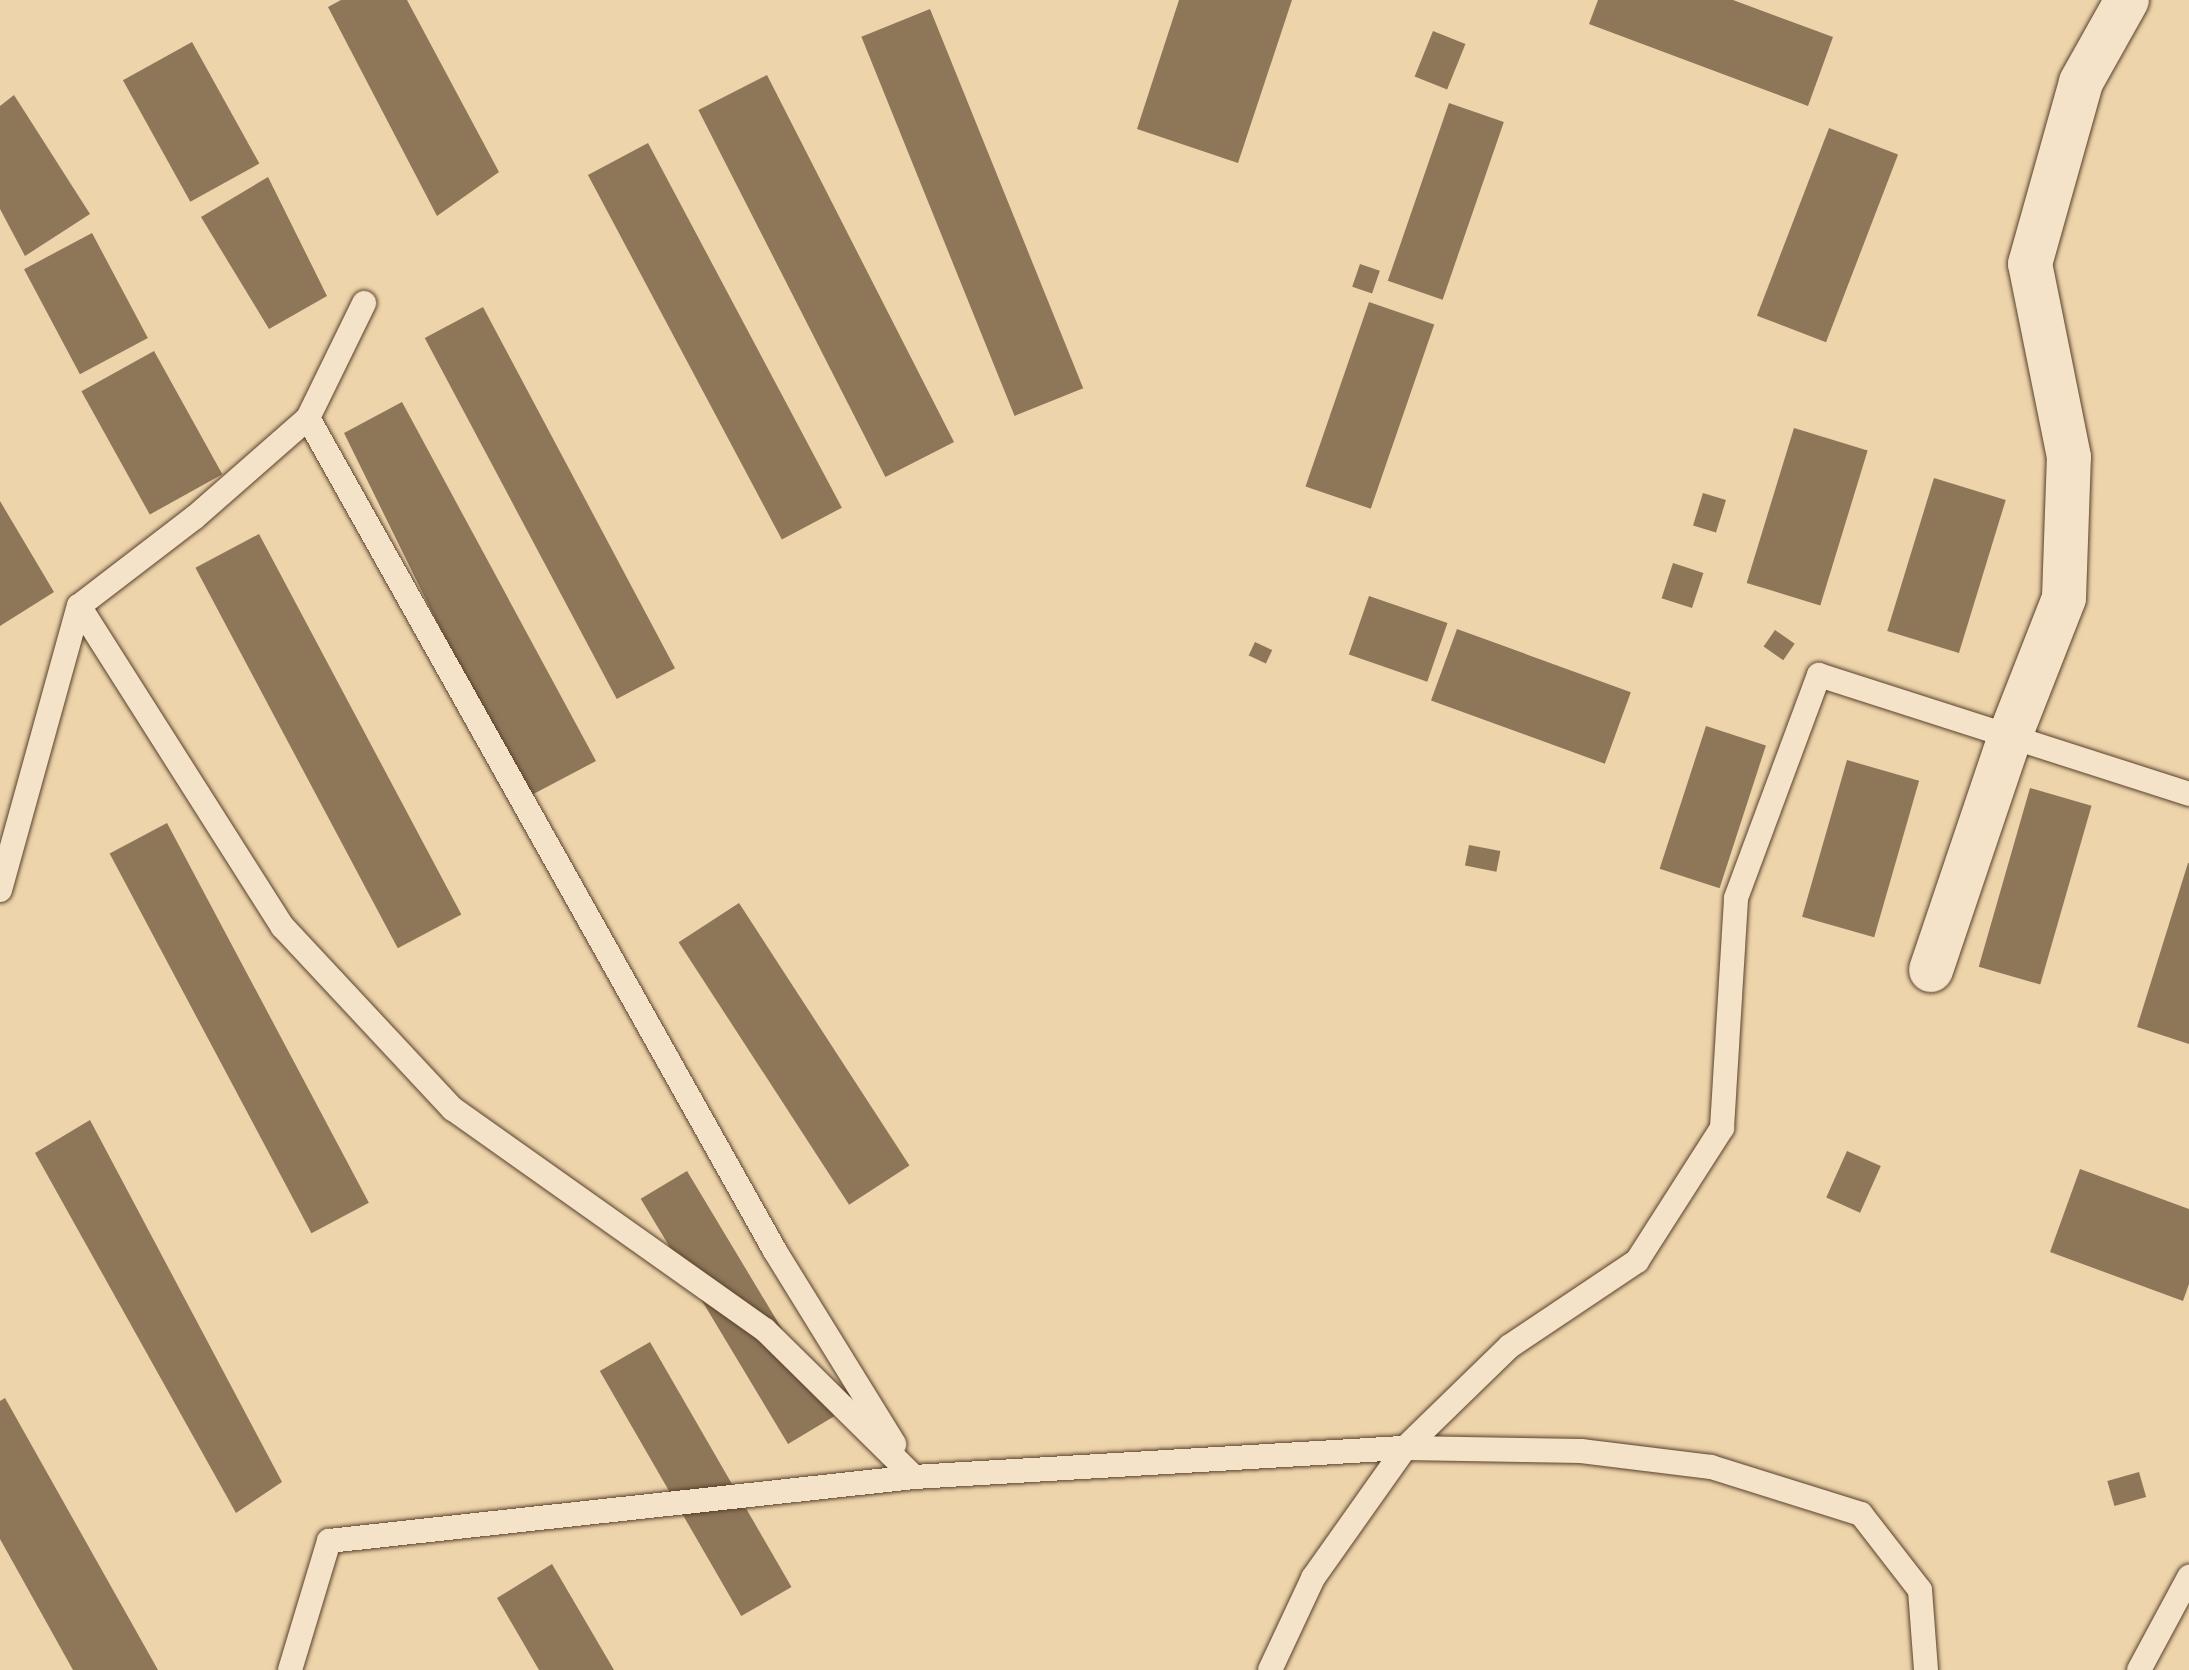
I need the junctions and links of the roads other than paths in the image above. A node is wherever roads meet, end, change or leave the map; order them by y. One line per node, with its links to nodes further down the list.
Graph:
1 (2127, 0): 5 (street)
2 (364, 303): 3 (lane)
3 (308, 418): 4 (lane); 10 (lane)
4 (79, 606): 7 (lane); 10 (lane)
5 (2010, 736): 6 (lane); 8 (street); 9 (lane)
6 (2189, 794)
7 (0, 890)
8 (1931, 970)
9 (1405, 1448): 10 (lane); 13 (lane); 14 (lane)
10 (914, 1477): 12 (lane)
11 (2189, 1577): 15 (lane)
12 (290, 1670)
13 (1270, 1670)
14 (1926, 1670)
15 (2139, 1670)

